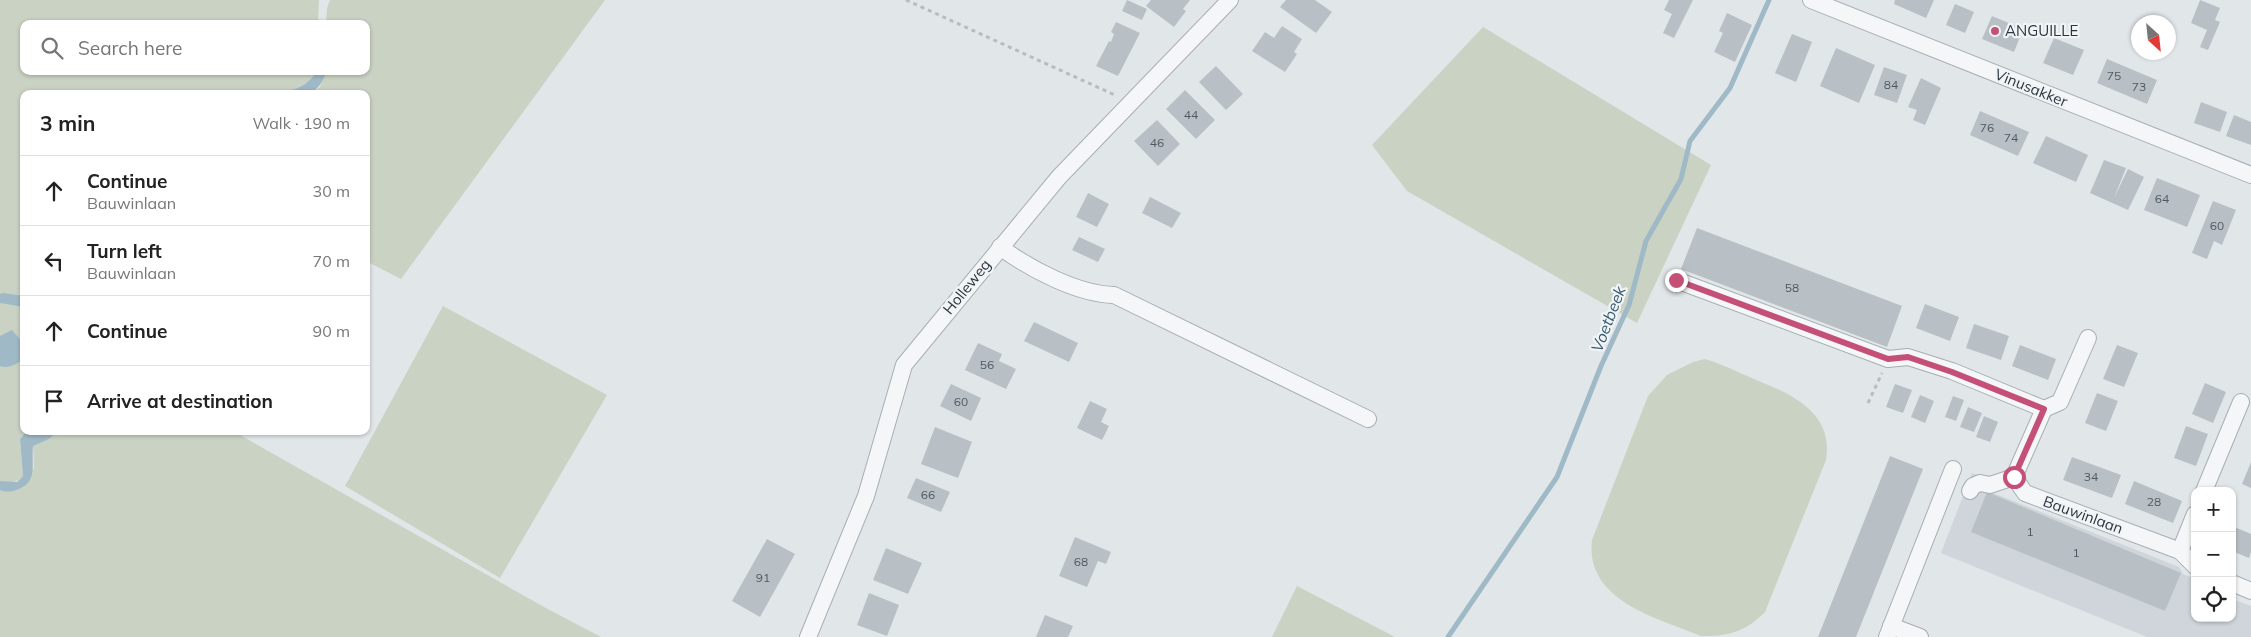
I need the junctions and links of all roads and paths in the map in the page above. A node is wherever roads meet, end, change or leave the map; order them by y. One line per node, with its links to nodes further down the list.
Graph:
1 (906, 0): 4 (path)
2 (1230, 0): 4 (street, Holleweg)
3 (1811, 0): 5 (street, Vinusakker)
4 (1130, 102): 6 (street, Holleweg)
5 (2251, 175)
6 (1000, 247): 13 (street); 24 (street, Holleweg)
7 (1676, 280): 9 (street)
8 (2088, 338): 12 (street)
9 (1884, 358): 11 (path); 12 (street)
10 (2241, 402): 16 (street)
11 (1868, 403)
12 (2044, 409): 15 (street)
13 (1368, 419)
14 (1953, 469): 23 (street)
15 (2014, 477): 17 (street); 19 (street, Bauwinlaan)
16 (2206, 487)
17 (1970, 491)
18 (2191, 524): 19 (street)
19 (2180, 551): 20 (street, Bauwinlaan)
20 (2191, 562)
21 (2236, 585): 22 (street)
22 (2251, 591)
23 (1889, 631): 25 (street)
24 (808, 637)
25 (1920, 637)

